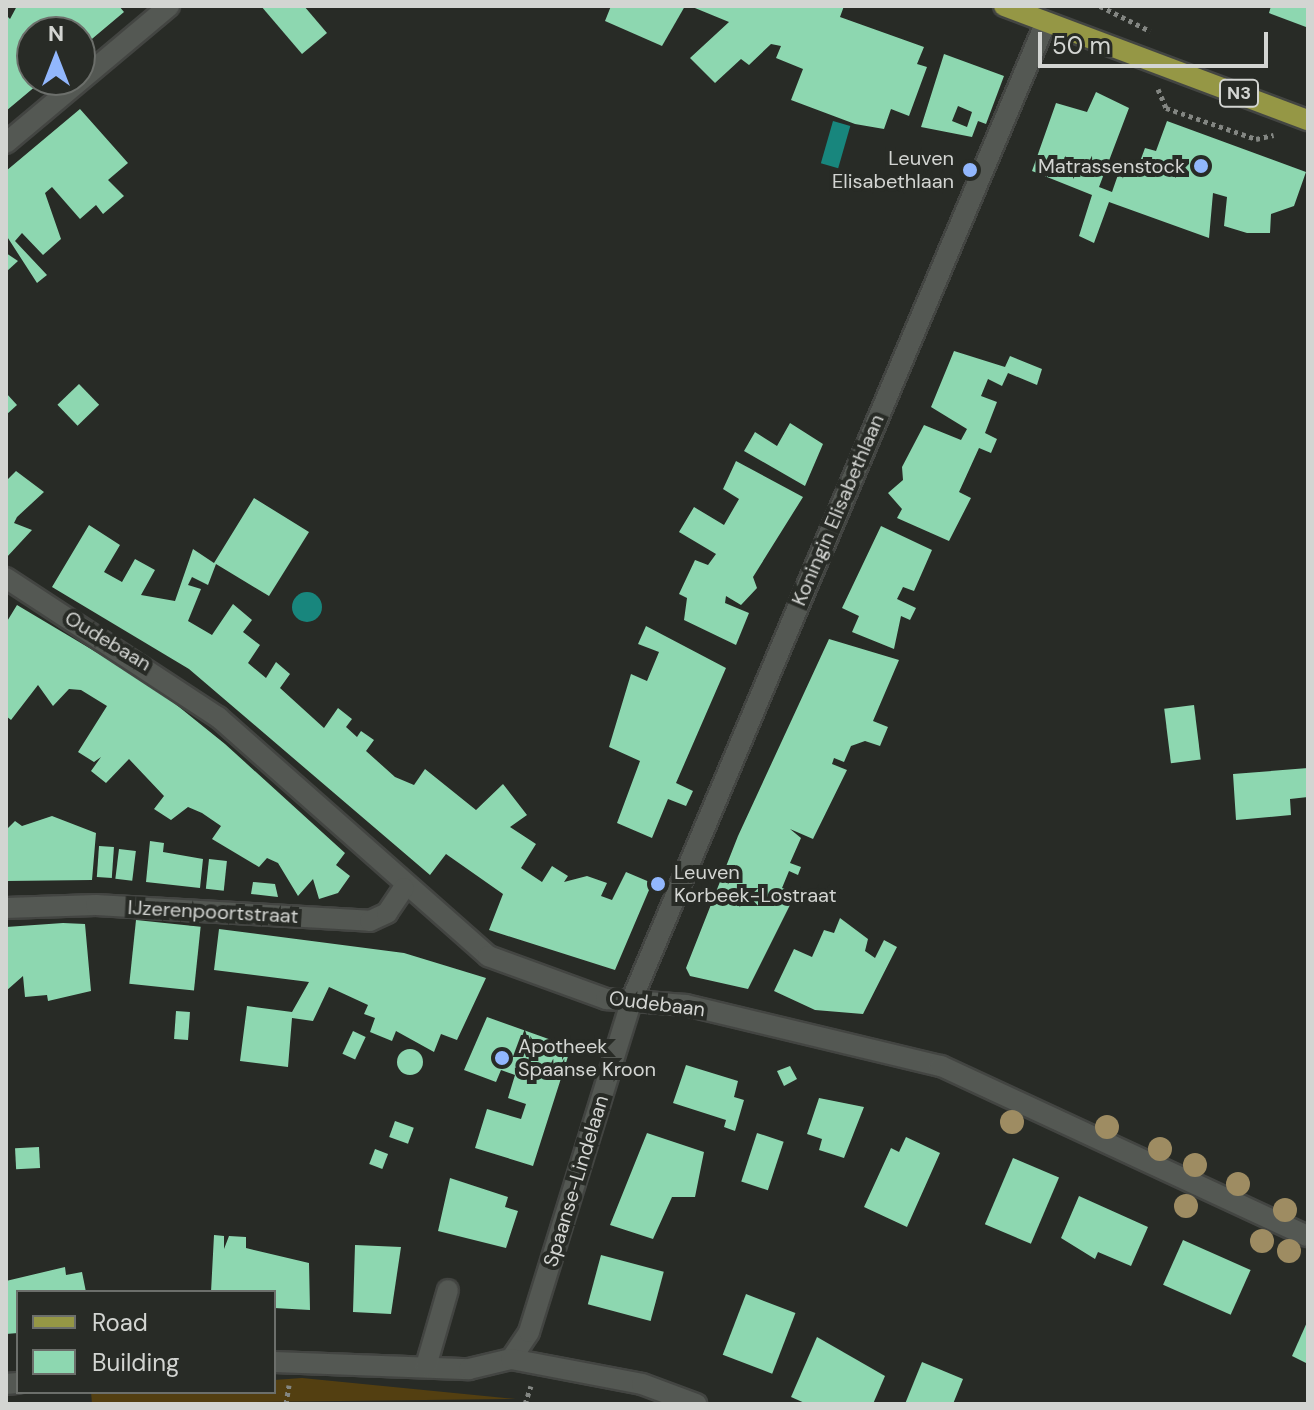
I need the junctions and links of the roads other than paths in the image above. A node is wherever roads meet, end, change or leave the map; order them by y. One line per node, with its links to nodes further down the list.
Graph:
1 (169, 6): 5 (street)
2 (1004, 6): 3 (main road, N3)
3 (1046, 22): 4 (main road, N3); 9 (street, Koningin Elisabethlaan)
4 (1308, 120)
5 (6, 143)
6 (6, 578): 7 (street, Oudebaan)
7 (404, 888): 8 (street, IJzerenpoortstraat); 9 (street, Oudebaan)
8 (6, 908)
9 (632, 999): 10 (street, Oudebaan); 12 (street, Spaanse-Lindelaan)
10 (1308, 1236)
11 (448, 1290): 14 (street)
12 (511, 1359): 14 (street); 15 (street)
13 (276, 1362): 14 (street)
14 (426, 1366)
15 (696, 1404)

